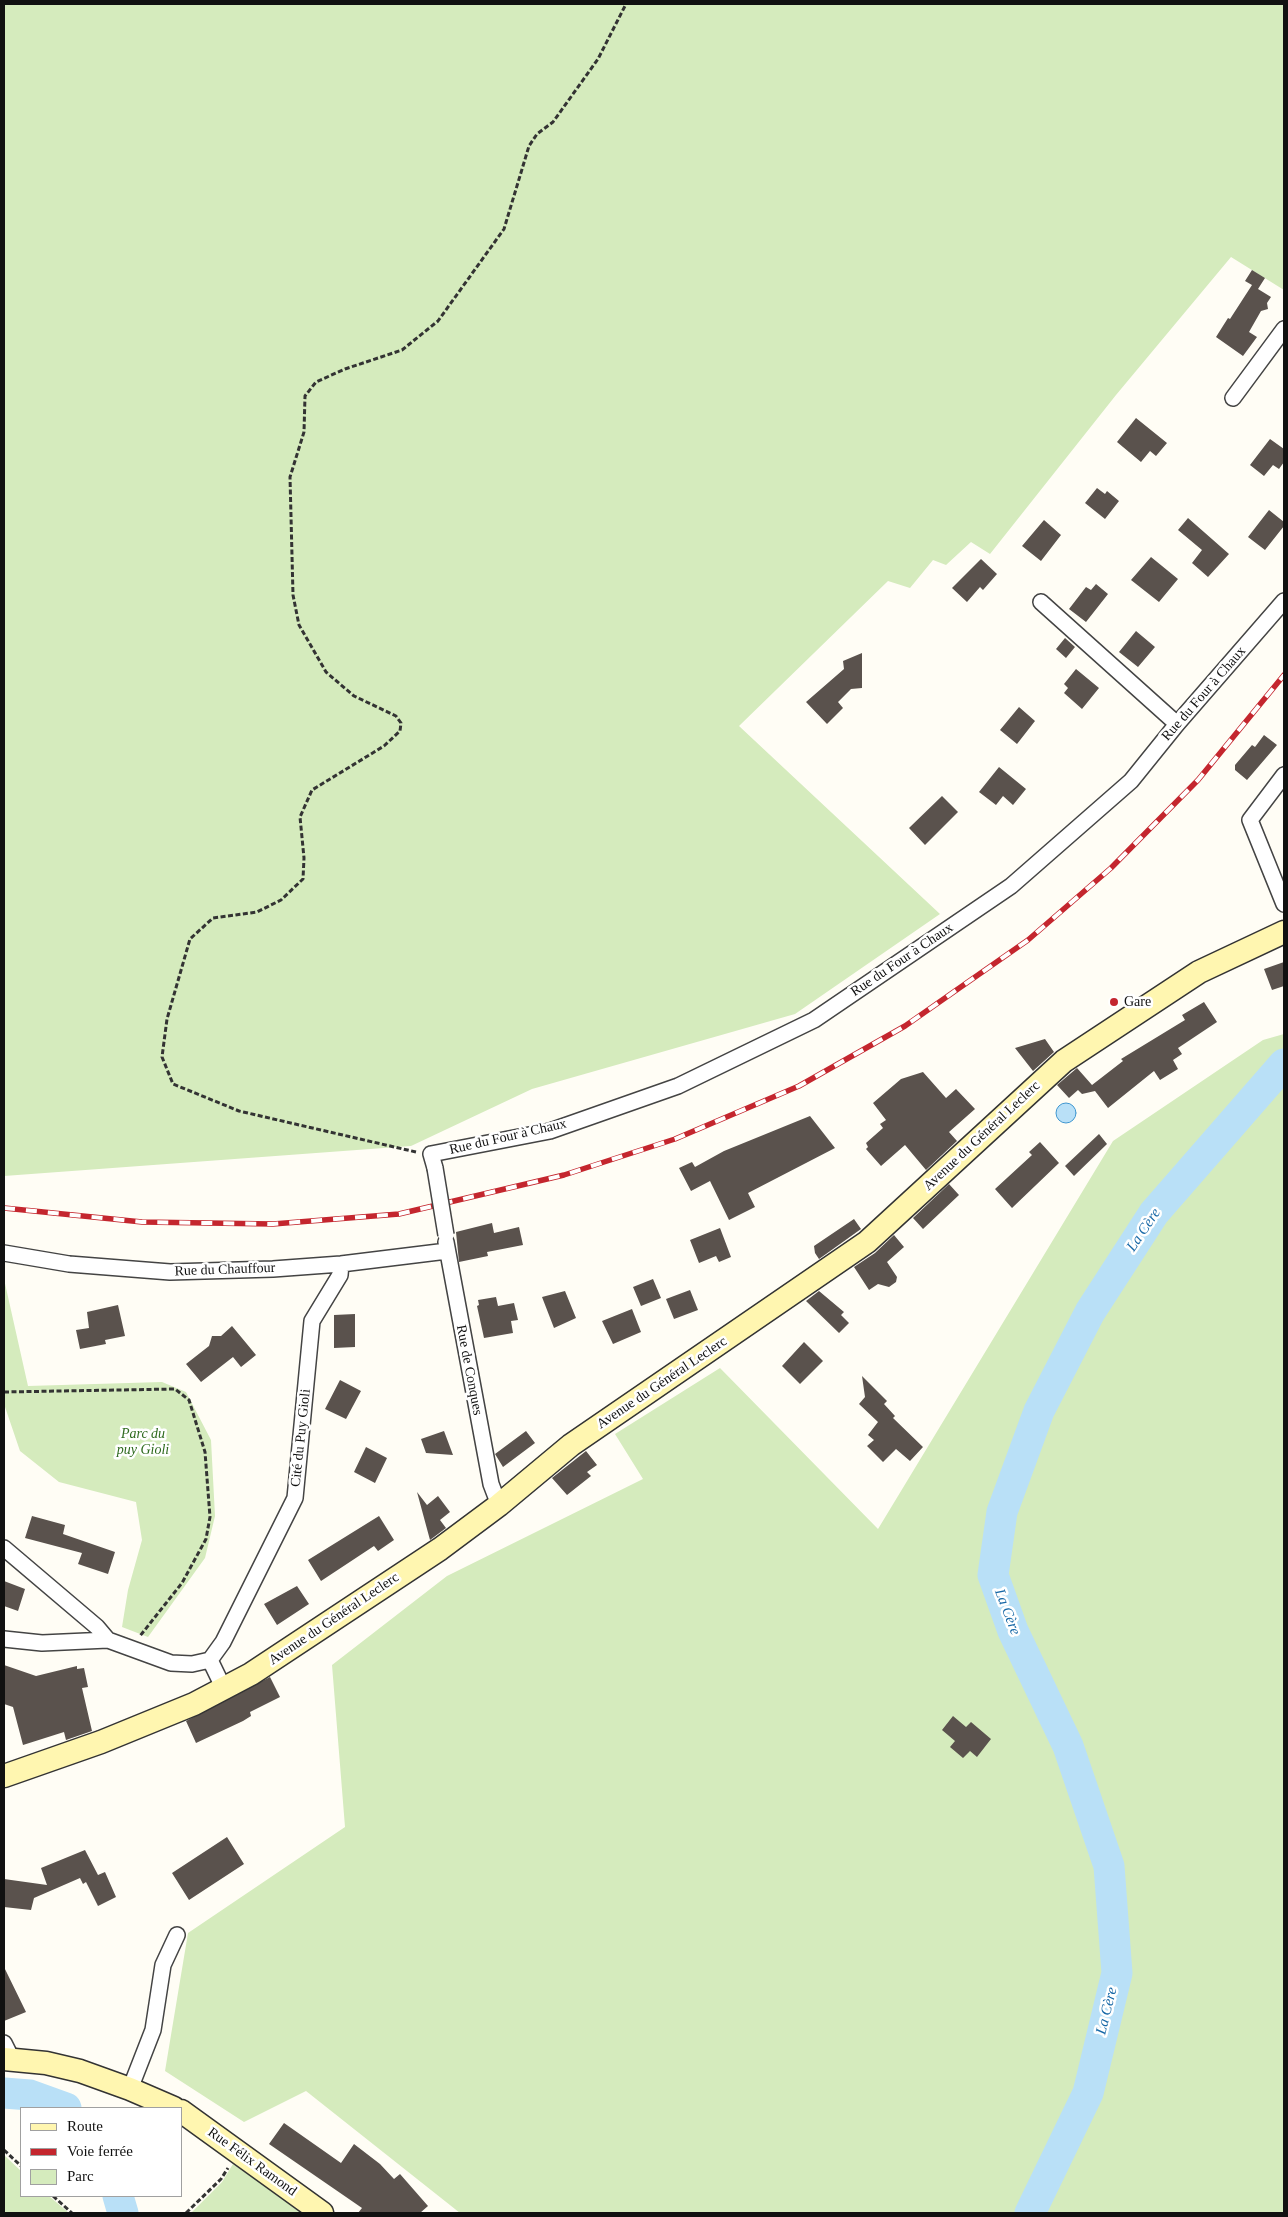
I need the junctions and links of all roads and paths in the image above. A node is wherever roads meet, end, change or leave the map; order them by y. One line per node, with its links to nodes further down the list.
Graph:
1 (626, 4): 10 (path)
2 (1284, 328): 3 (street)
3 (1233, 398)
4 (1284, 601): 6 (street, Rue du Four à Chaux)
5 (1041, 602): 6 (street)
6 (1177, 724): 10 (street, Rue du Four à Chaux)
7 (1284, 775): 8 (street)
8 (1284, 904)
9 (1284, 932): 15 (street, Avenue du Général Leclerc)
10 (433, 1161): 11 (street, Rue de Conques, bridge)
11 (447, 1251): 13 (street, Rue du Chauffour); 15 (street, Rue de Conques)
12 (4, 1253): 13 (street, Rue du Chauffour)
13 (341, 1264): 20 (street, Cité du Puy Gioli)
14 (4, 1392): 19 (path)
15 (499, 1505): 21 (street, Avenue du Général Leclerc)
16 (4, 1548): 18 (street)
17 (4, 1639): 18 (street)
18 (108, 1640): 19 (street)
19 (132, 1649): 20 (street)
20 (210, 1660): 21 (street)
21 (224, 1689): 22 (street, Avenue du Général Leclerc)
22 (4, 1776)
23 (177, 1935): 25 (street)
24 (7, 2054): 25 (street)
25 (130, 2089): 26 (street)
26 (172, 2107)
27 (182, 2112): 29 (street, Rue Félix Ramond)
28 (4, 2150): 30 (path)
29 (238, 2152): 33 (path); 34 (street, Rue Félix Ramond)
30 (20, 2165)
31 (54, 2197): 32 (path)
32 (72, 2213)
33 (186, 2213)
34 (322, 2213)

